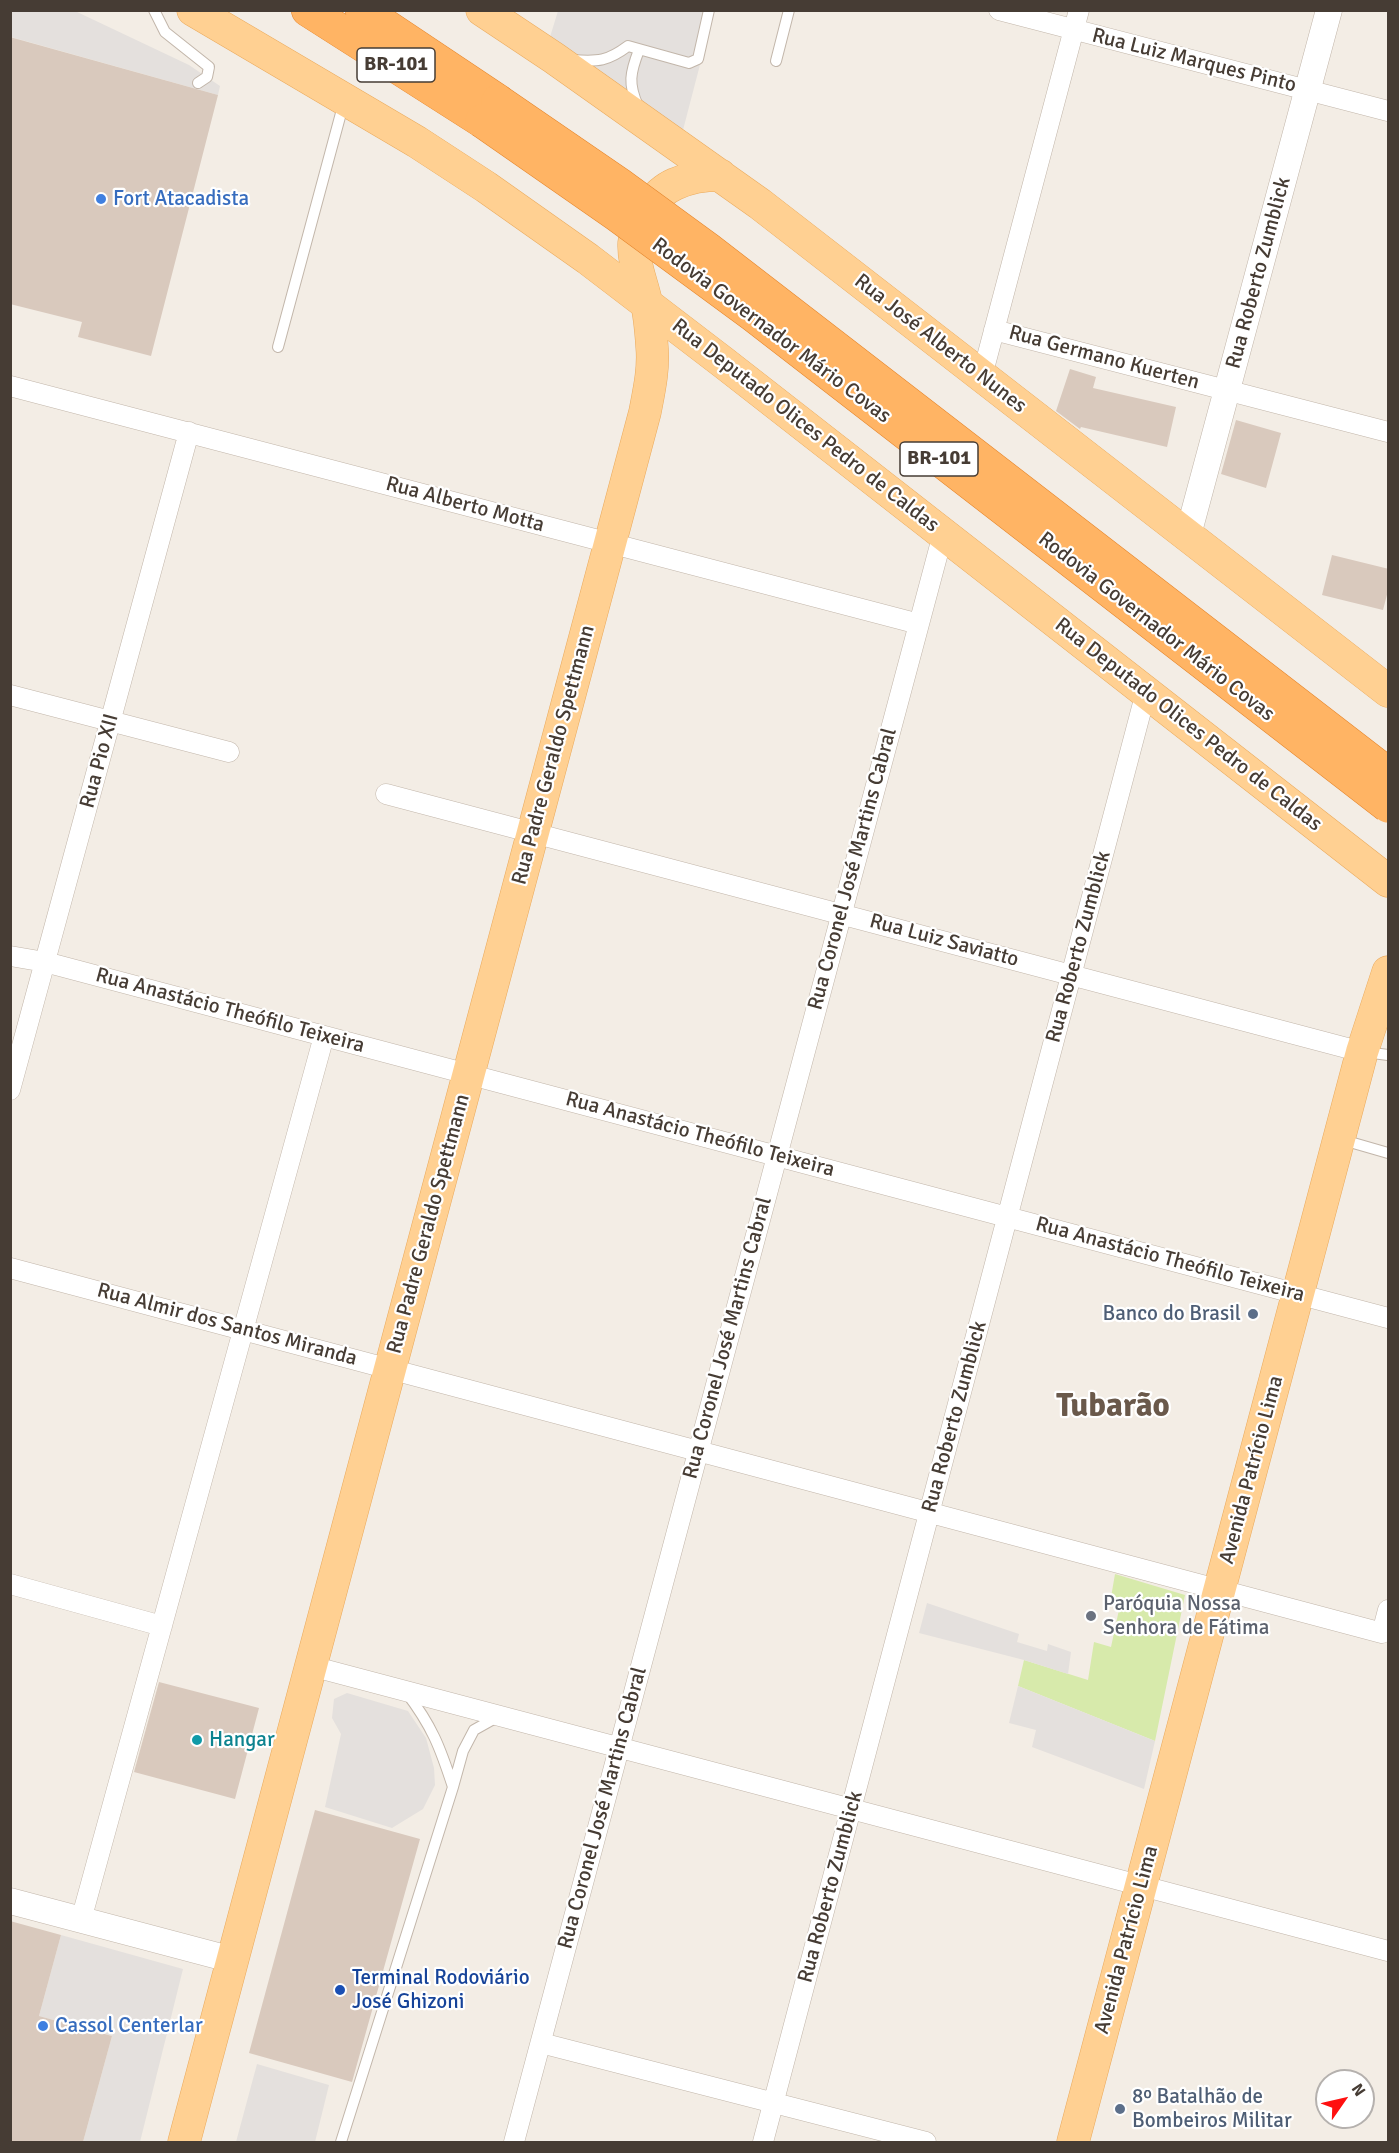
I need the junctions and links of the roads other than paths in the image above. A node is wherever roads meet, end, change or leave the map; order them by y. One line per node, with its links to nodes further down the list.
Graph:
1 (154, 10): 15 (lane)
2 (193, 10): 17 (main road, Rua Deputado Olices Pedro de Caldas)
3 (308, 10): 18 (highway, Rodovia Governador Mário Covas / BR-101)
4 (362, 10): 18 (highway, Rodovia Governador Mário Covas / BR-101)
5 (482, 10): 13 (main road, Rua José Alberto Nunes)
6 (709, 10): 12 (lane)
7 (789, 10): 14 (lane)
8 (999, 10): 11 (street, Rua Luiz Marques Pinto)
9 (1079, 10): 11 (street)
10 (1329, 10): 16 (street, Rua Roberto Zumblick)
11 (1074, 30): 16 (street, Rua Luiz Marques Pinto); 23 (street)
12 (634, 48): 13 (lane); 20 (lane)
13 (554, 58): 20 (main road, Rua José Alberto Nunes)
14 (776, 62)
15 (198, 83)
16 (1308, 90): 19 (street, Rua Luiz Marques Pinto); 27 (street, Rua Roberto Zumblick)
17 (345, 99): 22 (main road, Rua Deputado Olices Pedro de Caldas); 24 (lane)
18 (490, 111): 39 (highway, Rodovia Governador Mário Covas / BR-101, bridge); 41 (highway, Rodovia Governador Mário Covas / BR-101, bridge)
19 (1389, 111)
20 (644, 120): 21 (main road, Rua José Alberto Nunes)
21 (720, 175): 22 (main road, Rua Padre Geraldo Spettmann); 25 (main road, Rua José Alberto Nunes)
22 (647, 303): 30 (main road, Rua Deputado Olices Pedro de Caldas); 32 (main road, Rua Padre Geraldo Spettmann)
23 (994, 330): 25 (street); 27 (street, Rua Germano Kuerten)
24 (278, 347)
25 (982, 376): 31 (main road, Rua José Alberto Nunes)
26 (10, 386): 28 (street, Rua Alberto Motta)
27 (1227, 390): 29 (street, Rua Germano Kuerten); 31 (street, Rua Roberto Zumblick)
28 (189, 432): 32 (street, Rua Alberto Motta); 37 (street, Rua Pio XII)
29 (1389, 432)
30 (943, 534): 33 (street, Rua Coronel José Martins Cabral); 35 (main road, Rua Deputado Olices Pedro de Caldas)
31 (1188, 535): 34 (main road, Rua José Alberto Nunes)
32 (611, 543): 33 (street, Rua Alberto Motta); 42 (main road, Rua Padre Geraldo Spettmann)
33 (919, 624): 44 (street, Rua Coronel José Martins Cabral)
34 (1389, 691)
35 (1146, 692): 43 (main road, Rua Deputado Olices Pedro de Caldas); 48 (street, Rua Roberto Zumblick)
36 (10, 694): 37 (street)
37 (111, 721): 38 (street); 46 (street, Rua Pio XII)
38 (229, 752)
39 (1389, 774)
40 (386, 794): 42 (street, Rua Luiz Saviatto)
41 (1389, 806)
42 (533, 832): 44 (street, Rua Luiz Saviatto); 51 (main road, Rua Padre Geraldo Spettmann)
43 (1389, 881)
44 (841, 914): 48 (street, Rua Luiz Saviatto); 55 (street, Rua Coronel José Martins Cabral)
45 (10, 956): 46 (street, Rua Anastácio Theófilo Teixeira)
46 (45, 962): 49 (street, Rua Anastácio Theófilo Teixeira); 52 (street, Rua Pio XII)
47 (1388, 974): 50 (main road, Avenida Patrício Lima)
48 (1072, 975): 50 (street, Rua Luiz Saviatto); 56 (street, Rua Roberto Zumblick)
49 (324, 1036): 51 (street, Rua Anastácio Theófilo Teixeira); 60 (street)
50 (1375, 1053): 53 (main road, Avenida Patrício Lima)
51 (469, 1074): 55 (street, Rua Anastácio Theófilo Teixeira); 61 (main road, Rua Padre Geraldo Spettmann)
52 (10, 1089)
53 (1340, 1139): 54 (lane); 58 (main road, Avenida Patrício Lima)
54 (1389, 1153)
55 (777, 1156): 56 (street, Rua Anastácio Theófilo Teixeira); 62 (street, Rua Coronel José Martins Cabral)
56 (1008, 1217): 58 (street, Rua Anastácio Theófilo Teixeira); 63 (street, Rua Roberto Zumblick)
57 (10, 1268): 60 (street, Rua Almir dos Santos Miranda)
58 (1299, 1294): 59 (street, Rua Anastácio Theófilo Teixeira); 65 (main road, Avenida Patrício Lima)
59 (1389, 1318)
60 (244, 1329): 61 (street, Rua Almir dos Santos Miranda); 67 (street)
61 (390, 1368): 62 (street, Rua Almir dos Santos Miranda); 68 (main road, Rua Padre Geraldo Spettmann)
62 (699, 1450): 63 (street, Rua Almir dos Santos Miranda); 71 (street, Rua Coronel José Martins Cabral)
63 (930, 1512): 65 (street, Rua Almir dos Santos Miranda); 73 (street, Rua Roberto Zumblick)
64 (10, 1584): 67 (street)
65 (1220, 1590): 66 (street, Rua Almir dos Santos Miranda); 74 (main road, Avenida Patrício Lima)
66 (1389, 1610)
67 (162, 1626): 76 (street)
68 (311, 1666): 69 (street); 78 (main road, Rua Padre Geraldo Spettmann)
69 (406, 1692): 70 (street); 72 (lane)
70 (499, 1716): 71 (street); 72 (lane)
71 (619, 1748): 73 (street); 79 (street, Rua Coronel José Martins Cabral)
72 (453, 1787): 82 (lane)
73 (851, 1810): 74 (street); 80 (street, Rua Roberto Zumblick)
74 (1141, 1886): 77 (street); 86 (main road, Avenida Patrício Lima)
75 (10, 1901): 76 (street)
76 (81, 1920): 78 (street)
77 (1389, 1951)
78 (233, 1960): 81 (main road, Rua Padre Geraldo Spettmann)
79 (541, 2043): 80 (street); 83 (street, Rua Coronel José Martins Cabral)
80 (774, 2103): 84 (street, Rua Roberto Zumblick); 85 (street)
81 (184, 2142)
82 (341, 2142)
83 (514, 2142)
84 (764, 2142)
85 (926, 2142)
86 (1073, 2142)

